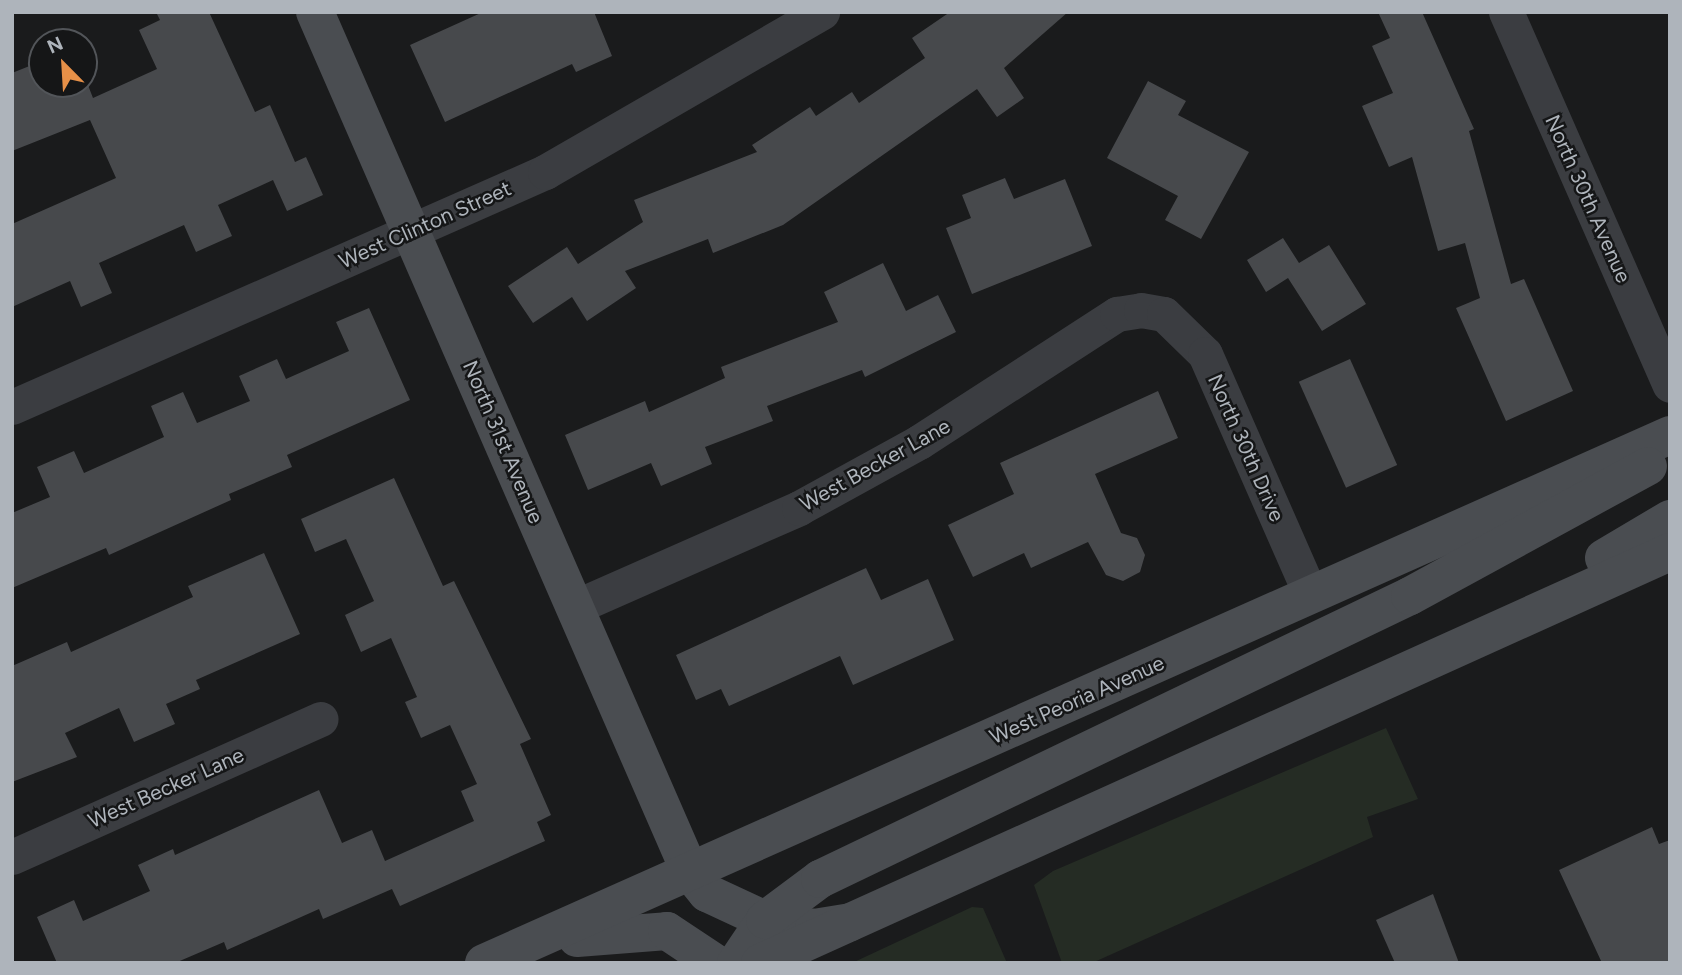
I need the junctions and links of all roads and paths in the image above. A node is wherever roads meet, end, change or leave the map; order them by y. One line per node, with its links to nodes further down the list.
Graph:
1 (315, 12): 4 (main road, North 31st Avenue)
2 (822, 12): 4 (street, West Clinton Street)
3 (1506, 12): 6 (street, North 30th Avenue)
4 (412, 231): 7 (street, West Clinton Street); 13 (main road, North 31st Avenue)
5 (1164, 314): 12 (street, North 30th Drive); 13 (street, West Becker Lane)
6 (1670, 386)
7 (12, 407)
8 (1670, 435): 12 (main road, West Peoria Avenue)
9 (1670, 445): 18 (main road)
10 (1670, 519): 14 (main road)
11 (1670, 552): 14 (main road)
12 (1311, 595): 17 (main road, West Peoria Avenue)
13 (575, 607): 17 (main road, North 31st Avenue)
14 (1518, 621): 19 (main road)
15 (321, 719): 16 (street, West Becker Lane)
16 (12, 857)
17 (690, 872): 18 (main road); 20 (main road); 21 (main road, West Peoria Avenue)
18 (765, 920): 19 (main road); 24 (main road)
19 (850, 922): 25 (main road); 26 (main road)
20 (643, 929): 21 (main road); 22 (main road); 23 (main road)
21 (485, 963)
22 (597, 963)
23 (715, 963)
24 (736, 963)
25 (760, 963)
26 (816, 963)

